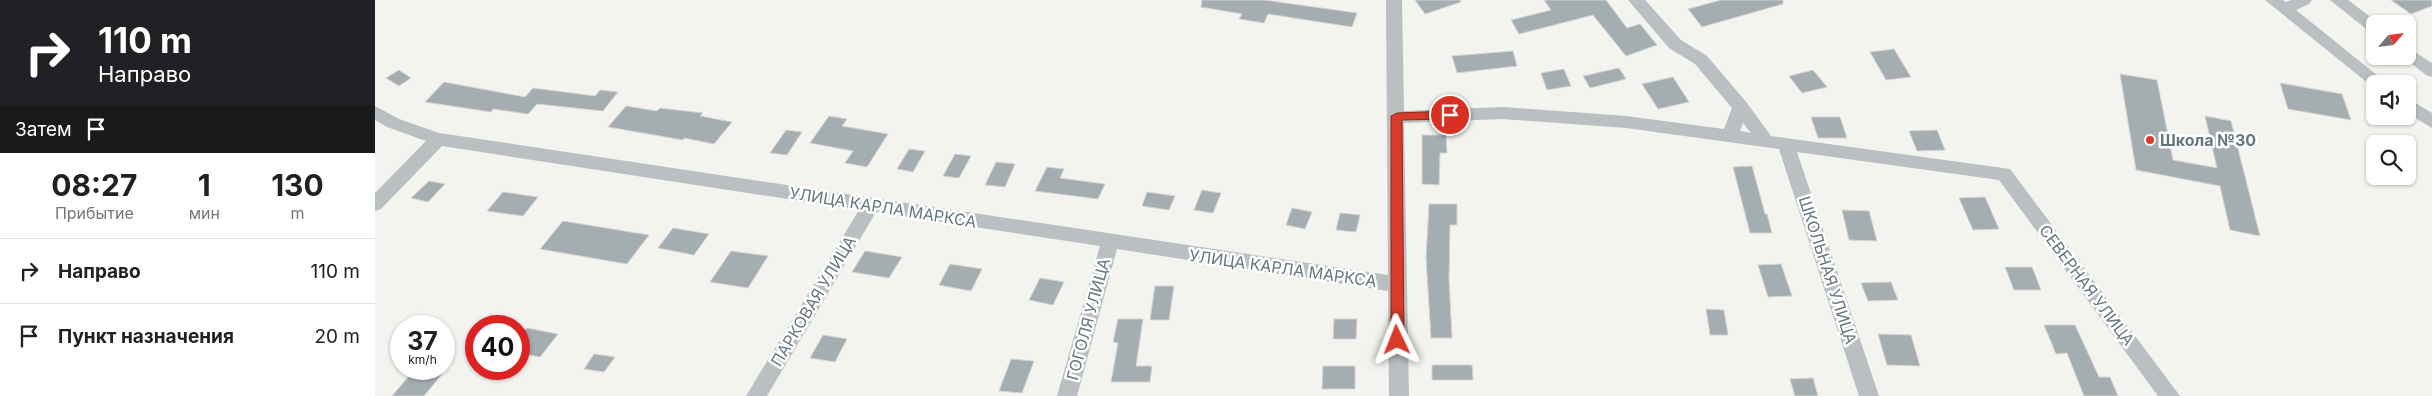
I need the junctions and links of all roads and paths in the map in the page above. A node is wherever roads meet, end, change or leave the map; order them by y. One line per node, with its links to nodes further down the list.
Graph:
1 (1394, 0): 13 (street)
2 (1636, 0): 10 (street)
3 (2304, 0): 5 (street)
4 (2338, 0): 6 (street)
5 (2279, 4): 9 (street)
6 (2366, 21)
7 (2416, 58): 8 (street)
8 (2432, 70)
9 (2369, 75)
10 (1741, 107): 15 (street); 17 (street)
11 (2416, 110): 14 (street)
12 (375, 112): 16 (street, УЛИЦА КАРЛА МАРКСА)
13 (1397, 116): 15 (street); 22 (street)
14 (2432, 122)
15 (1730, 136): 17 (street)
16 (437, 139): 19 (street); 20 (street, УЛИЦА КАРЛА МАРКСА)
17 (1766, 141): 18 (street)
18 (1787, 144): 26 (street, ШКОЛЬНАЯ УЛИЦА); 27 (street, СЕВЕРНАЯ УЛИЦА)
19 (375, 204)
20 (871, 205): 21 (street, УЛИЦА КАРЛА МАРКСА); 23 (street, ПАРКОВАЯ УЛИЦА)
21 (1109, 242): 22 (street, УЛИЦА КАРЛА МАРКСА); 24 (street, ГОГОЛЯ УЛИЦА)
22 (1396, 284): 25 (street)
23 (756, 396)
24 (1067, 396)
25 (1399, 396)
26 (1869, 396)
27 (2170, 396)

